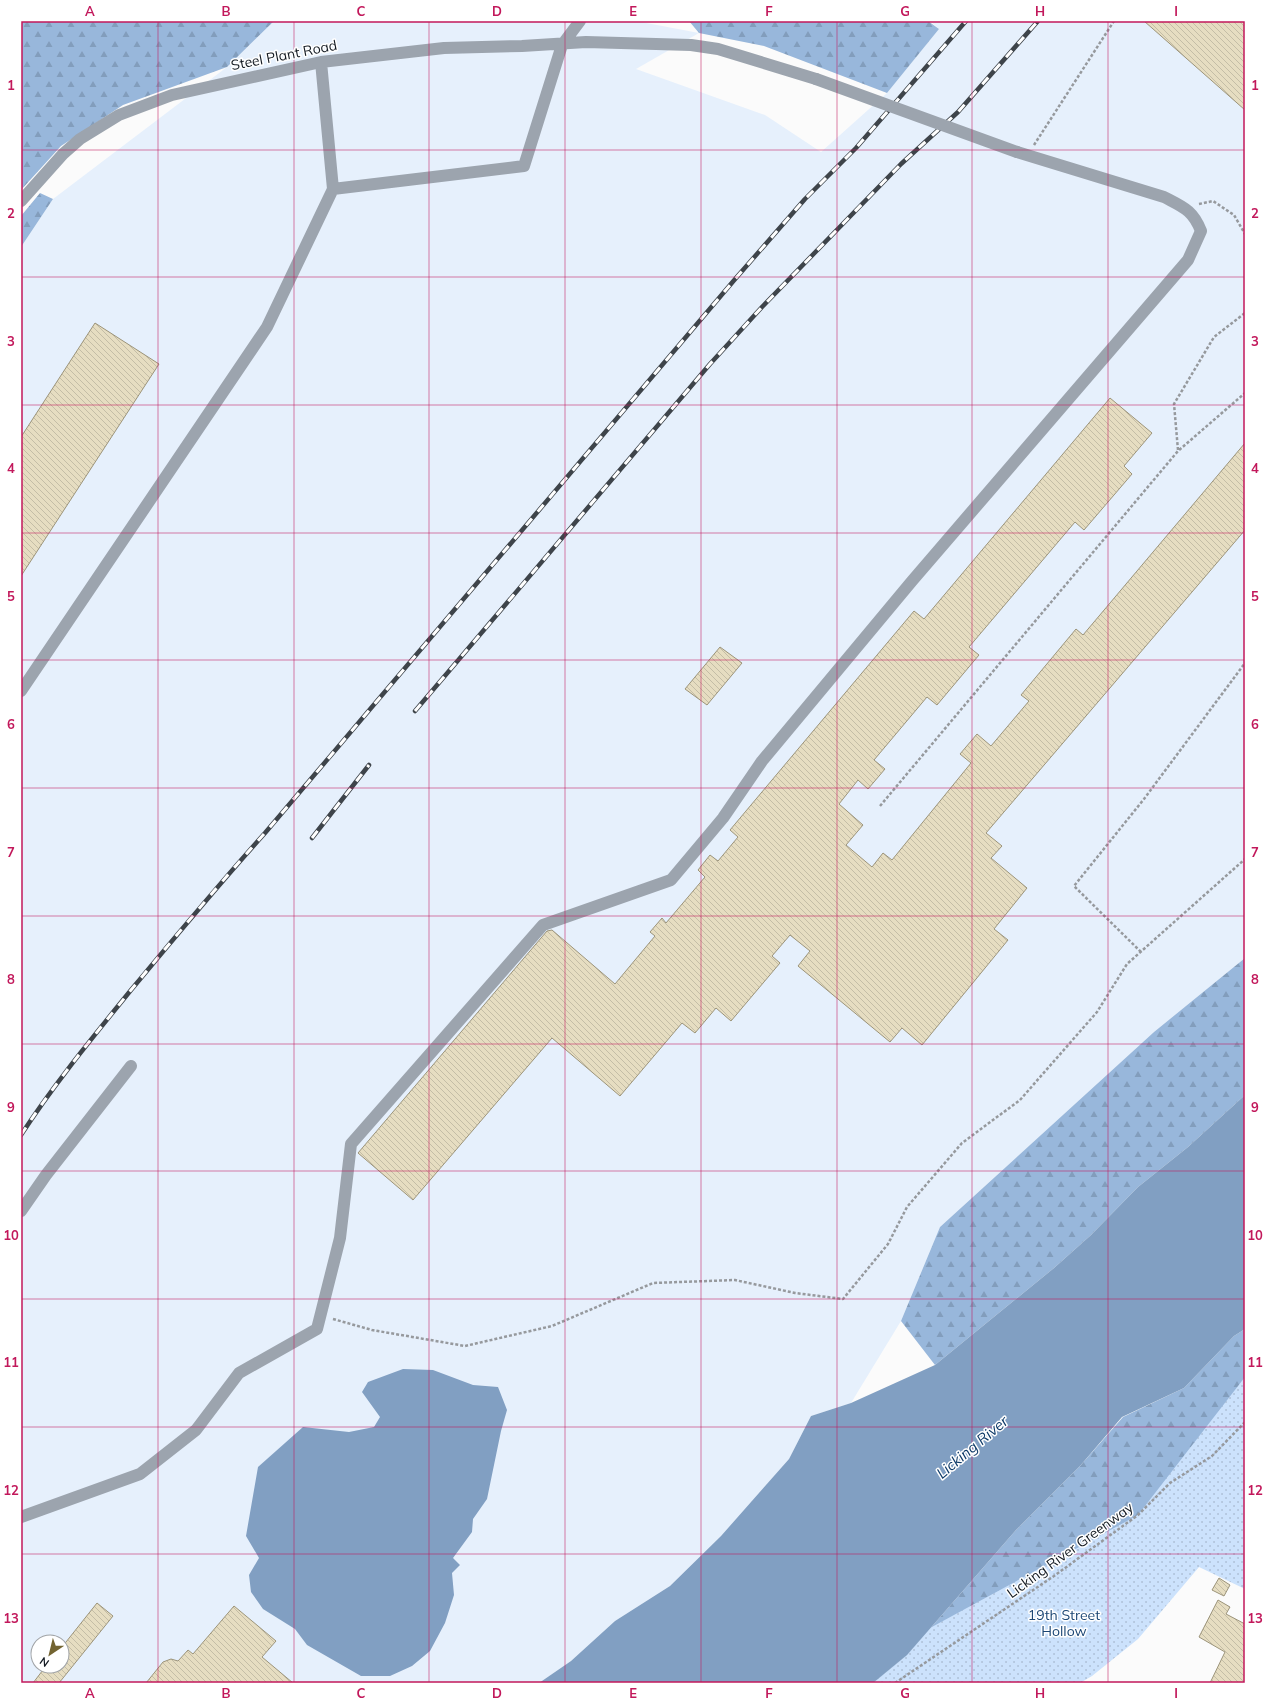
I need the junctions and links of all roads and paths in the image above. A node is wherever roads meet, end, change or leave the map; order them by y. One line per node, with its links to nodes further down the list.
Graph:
1 (580, 21): 3 (street)
2 (1114, 21): 5 (path)
3 (562, 45): 4 (street, Steel Plant Road); 5 (street, Steel Plant Road, bridge); 6 (street)
4 (321, 62): 6 (street); 7 (street, Steel Plant Road)
5 (1022, 154): 8 (street, Steel Plant Road)
6 (332, 189): 14 (street)
7 (21, 201)
8 (1183, 207): 9 (path); 20 (street, Steel Plant Road)
9 (1245, 234)
10 (1245, 312): 12 (path)
11 (1245, 393): 12 (path)
12 (1178, 450): 15 (path)
13 (1245, 663): 17 (path)
14 (21, 691)
15 (880, 806)
16 (1245, 858): 17 (path)
17 (1141, 952): 20 (path)
18 (132, 1066): 19 (street)
19 (21, 1211)
20 (320, 1316): 22 (street, Steel Plant Road)
21 (1245, 1422): 23 (path, Licking River Greenway)
22 (21, 1517)
23 (895, 1683)

